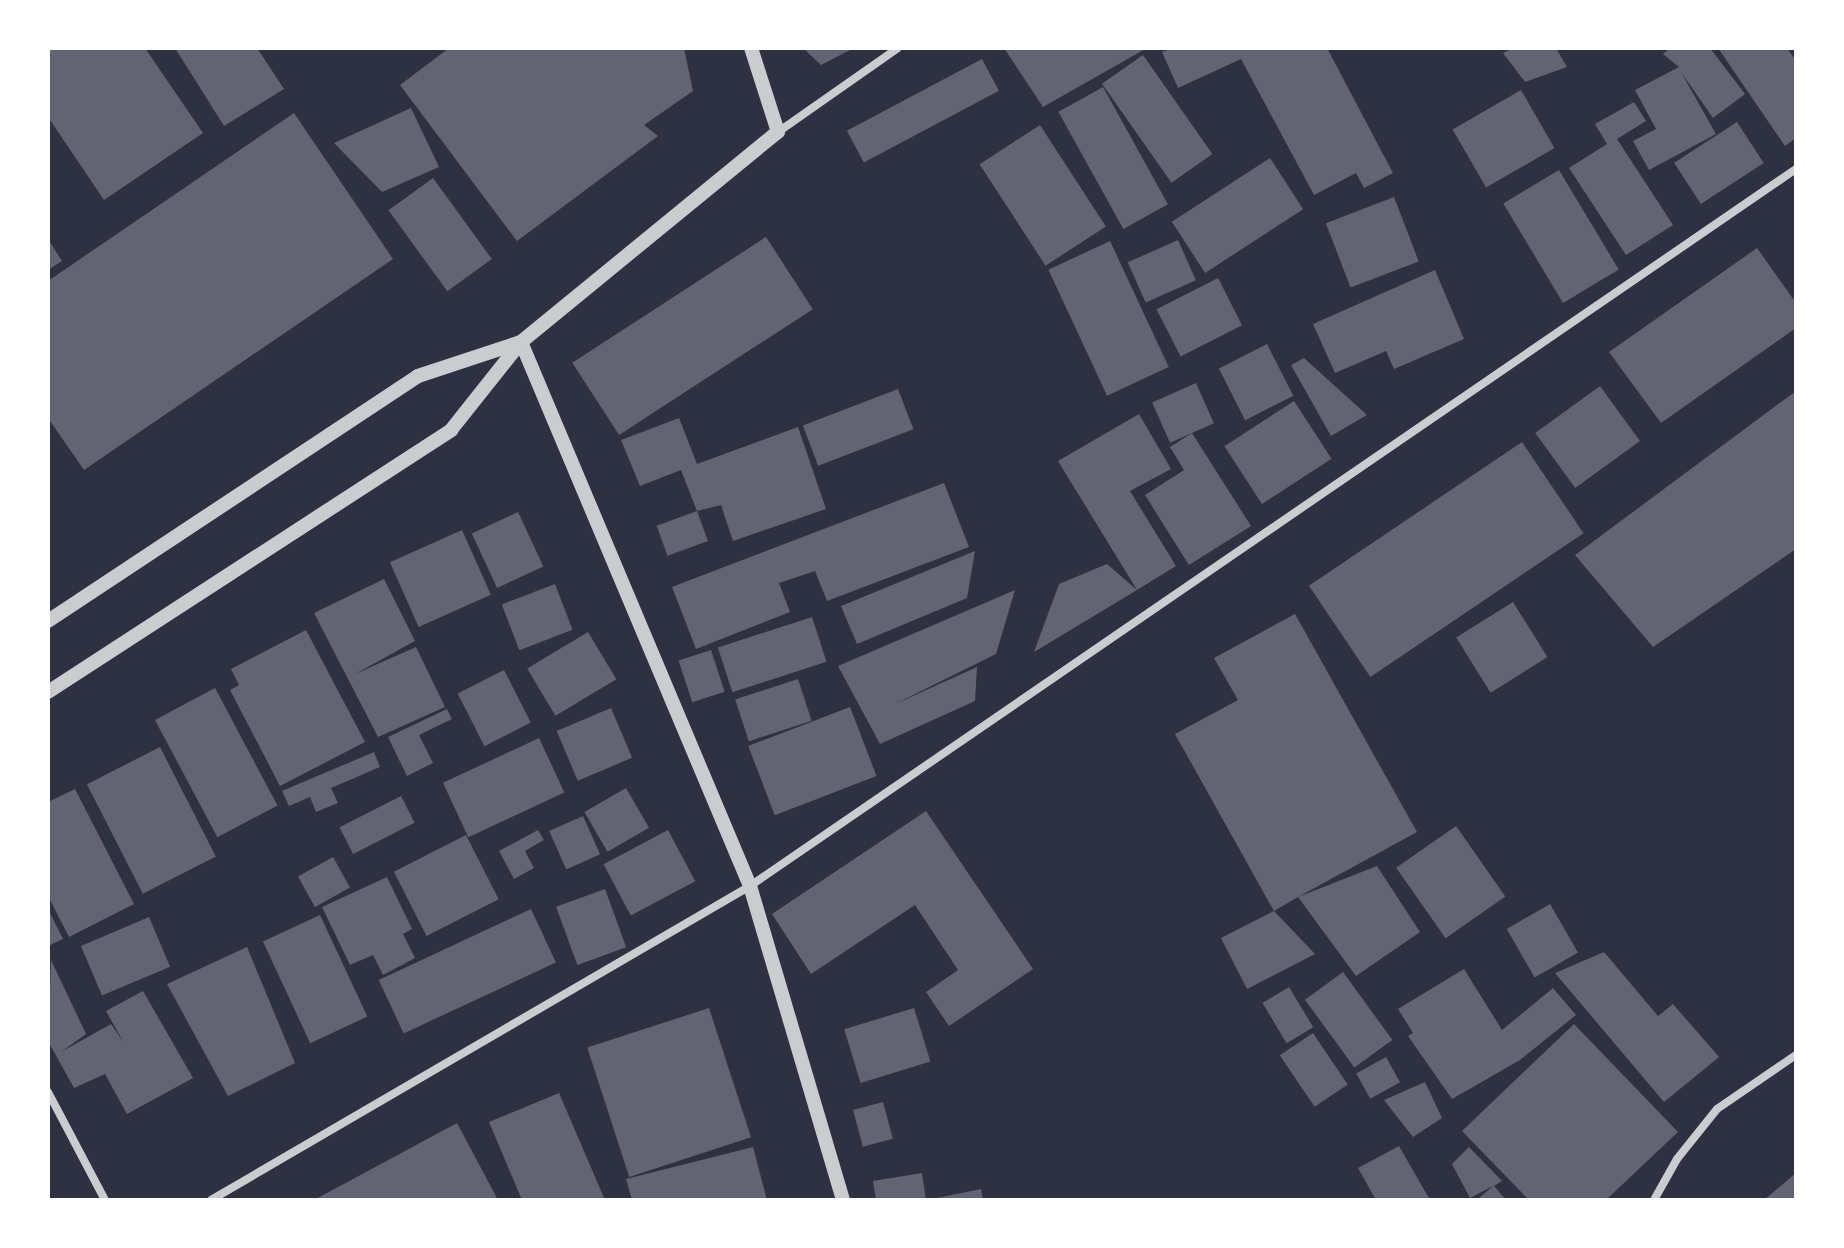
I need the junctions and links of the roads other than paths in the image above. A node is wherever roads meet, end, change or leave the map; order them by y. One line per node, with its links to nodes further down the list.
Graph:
1 (751, 48): 3 (street)
2 (898, 48): 3 (street)
3 (778, 132): 5 (street)
4 (1796, 169): 8 (street)
5 (521, 342): 6 (street); 7 (street); 8 (street)
6 (48, 621)
7 (48, 692)
8 (750, 886): 12 (street); 13 (street)
9 (1796, 1055): 14 (street)
10 (48, 1092): 11 (street)
11 (105, 1200)
12 (211, 1200)
13 (843, 1200)
14 (1654, 1200)

